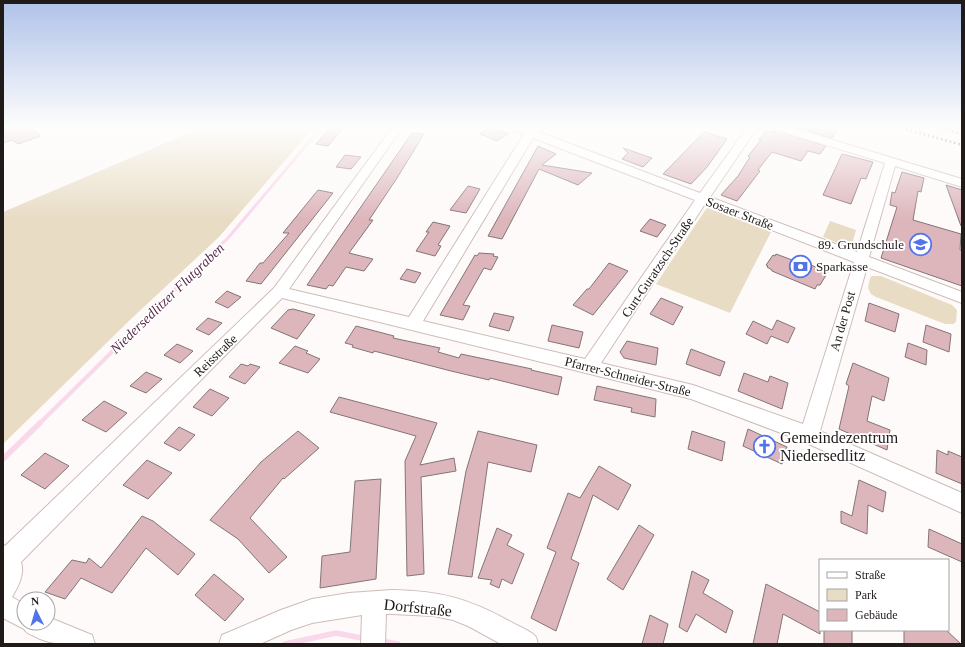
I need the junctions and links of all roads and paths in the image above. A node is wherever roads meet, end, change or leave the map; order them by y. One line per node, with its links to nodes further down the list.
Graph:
1 (375, 158): 10 (street, Reisstraße)
2 (515, 158): 12 (street)
3 (603, 158): 8 (street, Sosaer Straße)
4 (730, 158): 8 (street, Curt-Guratzsch-Straße)
5 (882, 158): 6 (street)
6 (891, 161): 7 (street); 9 (street, An der Post)
7 (962, 183)
8 (702, 198): 9 (street, Sosaer Straße); 13 (street, Curt-Guratzsch-Straße)
9 (862, 259): 11 (street, Sosaer Straße); 14 (street, An der Post)
10 (279, 292): 12 (street, Pfarrer-Schneider-Straße); 16 (street, Reisstraße)
11 (962, 298)
12 (412, 324): 13 (street, Pfarrer-Schneider-Straße)
13 (590, 366): 14 (street, Pfarrer-Schneider-Straße)
14 (809, 435): 15 (street, Pfarrer-Schneider-Straße)
15 (962, 503)
16 (5, 557): 17 (street)
17 (3, 590)
18 (3, 605): 19 (street)
19 (16, 612)
20 (374, 624): 23 (street, Dorfstraße); 24 (street, Dorfstraße)
21 (50, 631): 22 (street)
22 (84, 644)
23 (231, 644)
24 (526, 644)

